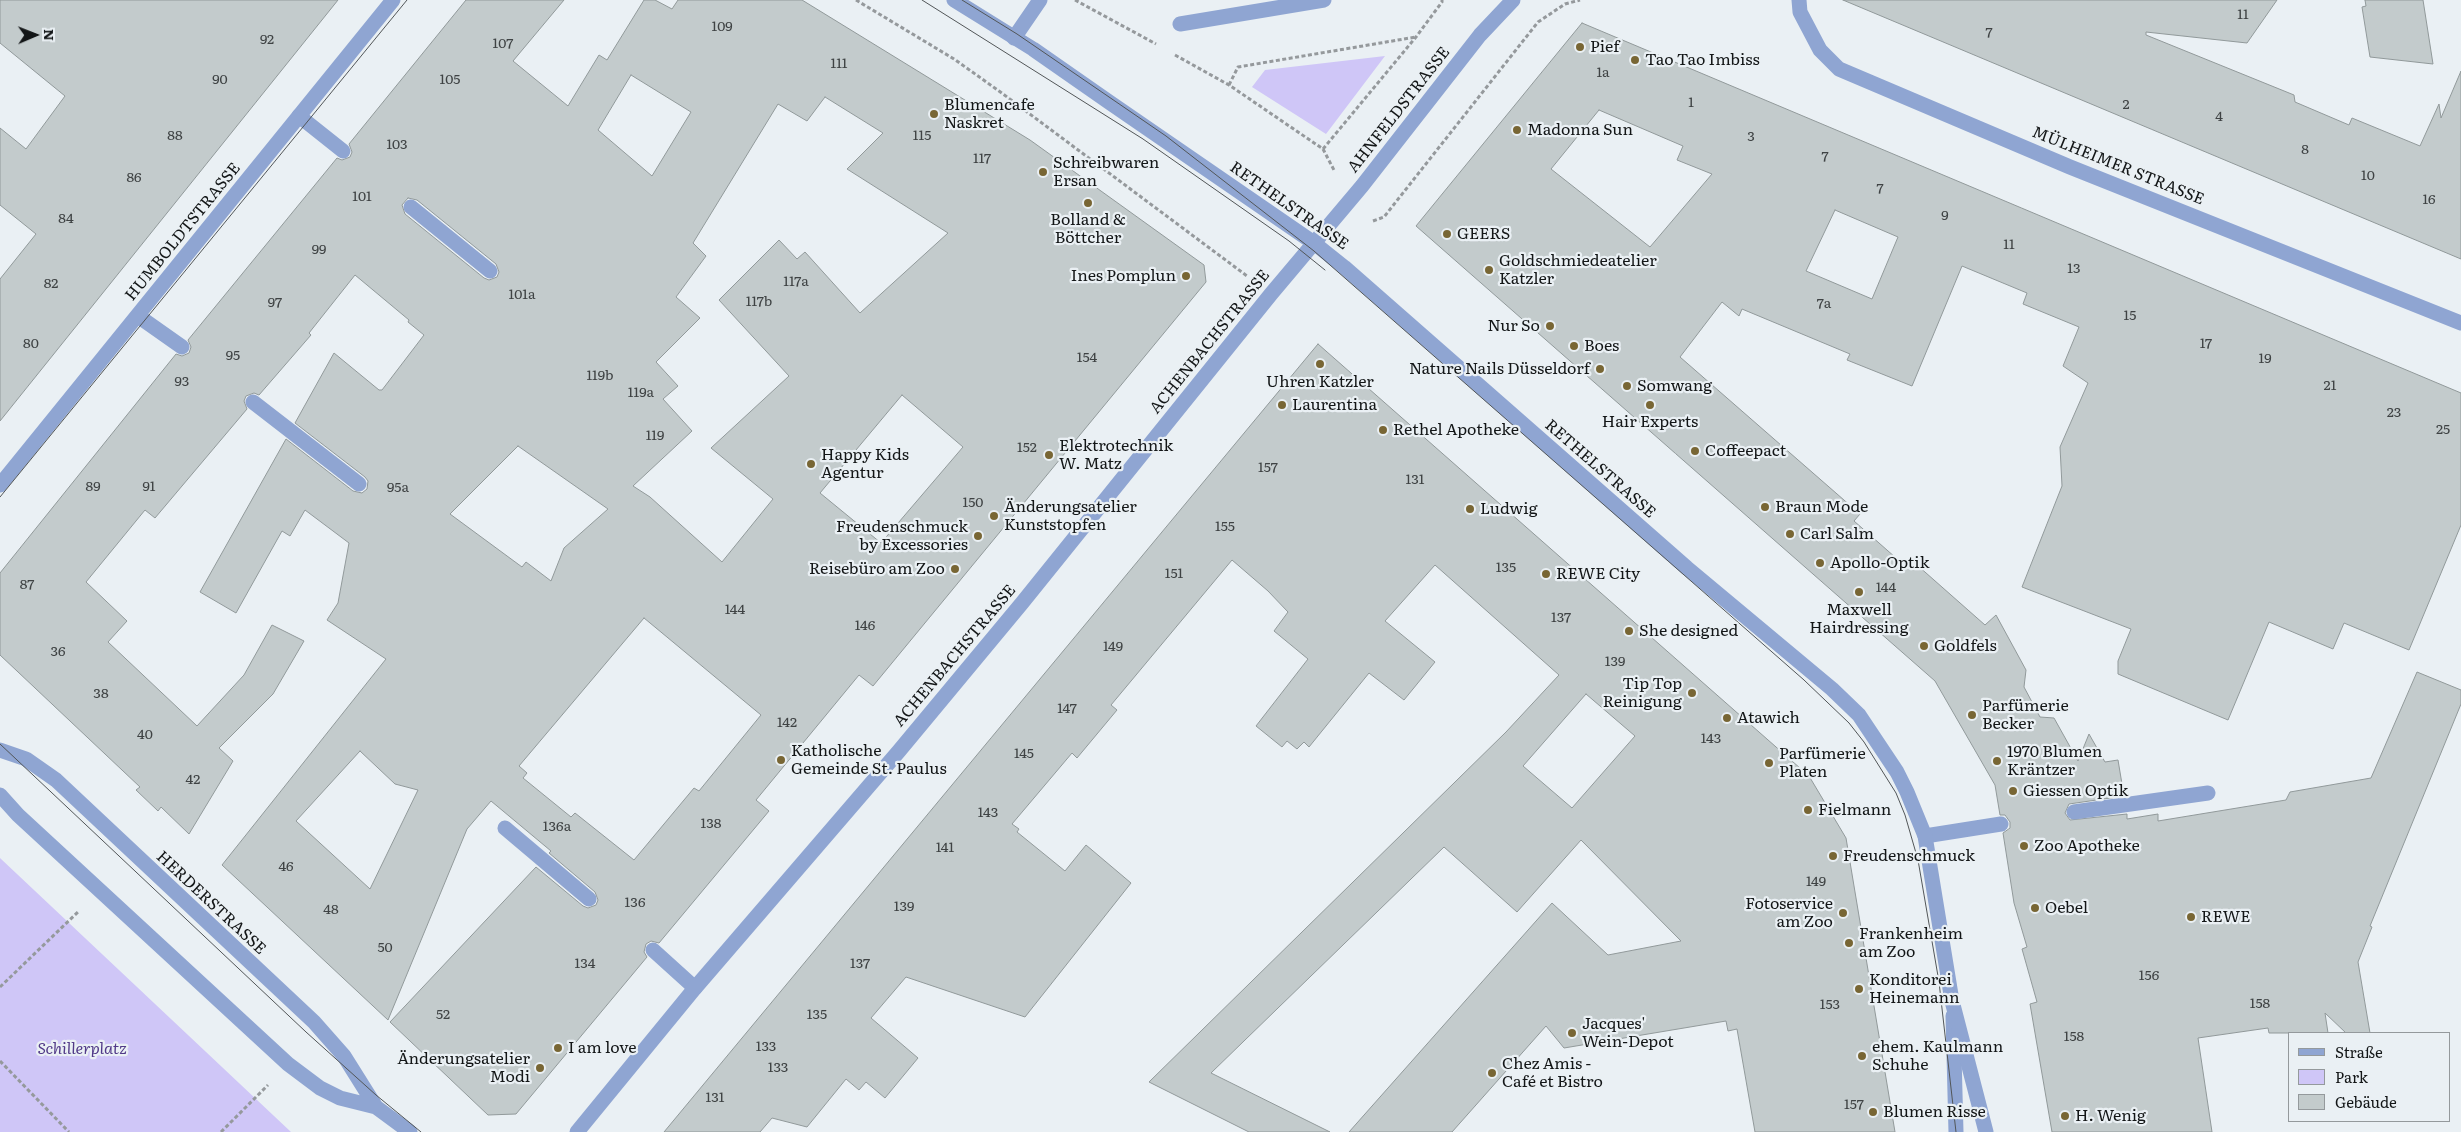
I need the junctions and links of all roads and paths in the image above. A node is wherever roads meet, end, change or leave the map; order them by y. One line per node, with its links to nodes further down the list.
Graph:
1 (393, 0): 17 (street, HUMBOLDTSTRASSE)
2 (856, 0): 23 (path)
3 (954, 0): 12 (street, RETHELSTRASSE)
4 (1040, 0): 12 (street)
5 (1075, 0): 14 (path)
6 (1324, 0): 11 (street)
7 (1442, 0): 13 (path)
8 (1513, 0): 21 (street, AHNFELDSTRASSE)
9 (1580, 0): 20 (path)
10 (1798, 0): 25 (street, MÜLHEIMER STRASSE)
11 (1180, 24)
12 (1014, 38): 21 (street, RETHELSTRASSE)
13 (1416, 38): 16 (path); 16 (path)
14 (1160, 46)
15 (1169, 51): 16 (path)
16 (1229, 85)
17 (299, 116): 18 (street); 24 (street, HUMBOLDTSTRASSE)
18 (343, 151)
19 (411, 207): 22 (street)
20 (1366, 224)
21 (1314, 243): 23 (street, ACHENBACHSTRASSE); 36 (street, RETHELSTRASSE)
22 (490, 271)
23 (1271, 294): 41 (street, ACHENBACHSTRASSE)
24 (138, 316): 26 (street); 29 (street, HUMBOLDTSTRASSE)
25 (2461, 323)
26 (182, 347)
27 (253, 402): 28 (street)
28 (359, 484)
29 (0, 485)
30 (0, 750): 45 (street, HERDERSTRASSE)
31 (2208, 792): 33 (street)
32 (0, 795): 44 (street, HERDERSTRASSE)
33 (2074, 812)
34 (2001, 824): 36 (street)
35 (505, 828): 37 (street)
36 (1925, 836): 42 (street, RETHELSTRASSE)
37 (589, 899)
38 (78, 913): 40 (path)
39 (653, 950): 41 (street)
40 (0, 987)
41 (695, 988): 49 (street, ACHENBACHSTRASSE)
42 (1952, 1001): 50 (street); 51 (street, RETHELSTRASSE)
43 (0, 1061): 46 (path)
44 (288, 1064): 45 (street, HERDERSTRASSE); 47 (path)
45 (376, 1107): 48 (street, HERDERSTRASSE)
46 (69, 1132)
47 (221, 1132)
48 (410, 1132)
49 (577, 1132)
50 (1956, 1132)
51 (1986, 1132)

